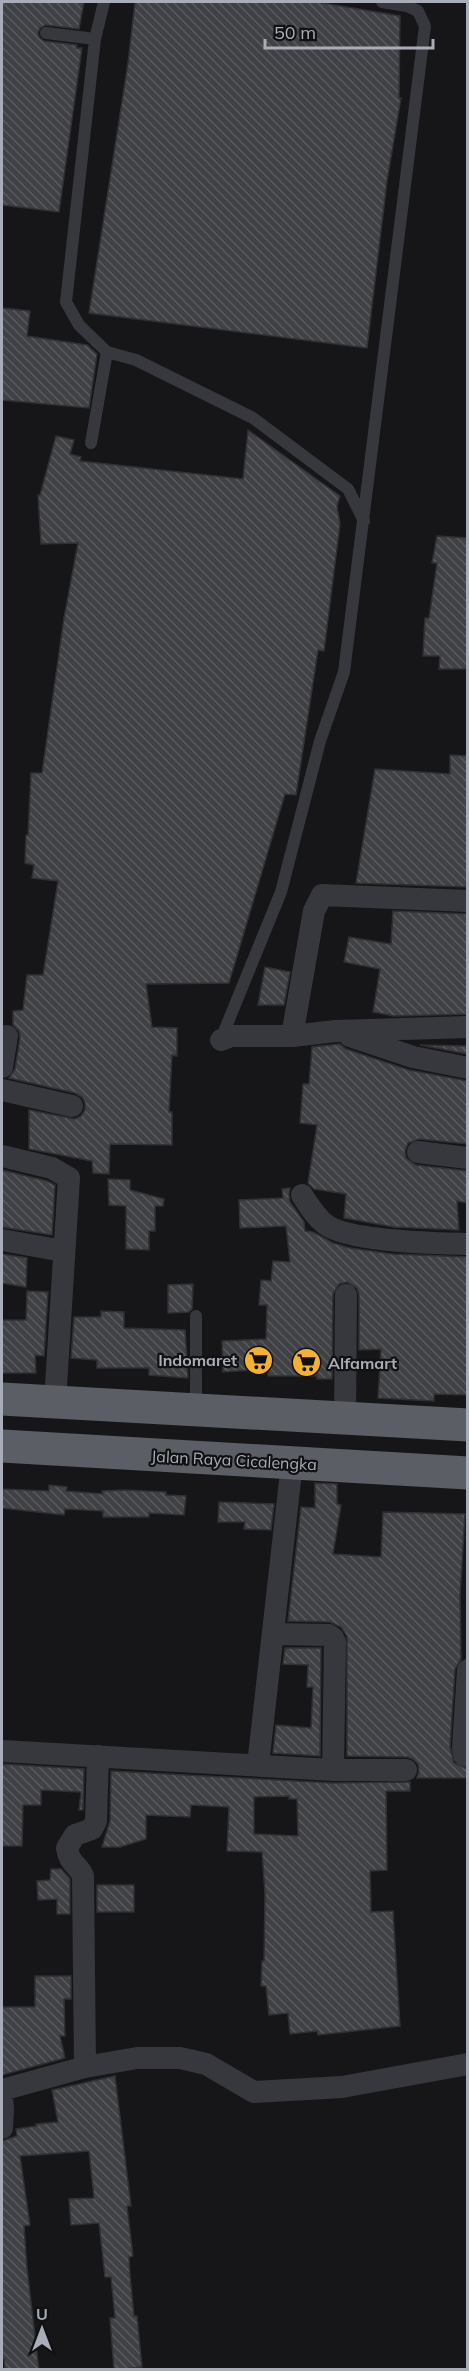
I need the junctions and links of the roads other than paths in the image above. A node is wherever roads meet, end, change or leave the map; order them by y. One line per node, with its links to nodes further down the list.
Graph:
1 (104, 2): 4 (lane)
2 (382, 2): 7 (lane)
3 (46, 33): 4 (lane)
4 (95, 39): 5 (lane)
5 (106, 352): 6 (lane); 7 (lane)
6 (90, 443)
7 (364, 521): 13 (lane)
8 (468, 901): 12 (street)
9 (468, 1027): 10 (street)
10 (336, 1031): 12 (street); 15 (street)
11 (7, 1036): 14 (street)
12 (292, 1036): 13 (street)
13 (221, 1040)
14 (2, 1067)
15 (468, 1068)
16 (2, 1090): 17 (street)
17 (72, 1106)
18 (418, 1152): 20 (street)
19 (2, 1156): 24 (street)
20 (468, 1158)
21 (302, 1195): 23 (street)
22 (2, 1240): 24 (street)
23 (468, 1244)
24 (63, 1251): 28 (street)
25 (346, 1295): 30 (street)
26 (196, 1316): 29 (lane)
27 (2, 1399): 28 (highway)
28 (55, 1402): 29 (highway)
29 (196, 1410): 30 (highway)
30 (345, 1418): 31 (highway)
31 (468, 1425)
32 (2, 1446): 33 (highway, Jalan Raya Cicalengka)
33 (292, 1463): 34 (highway, Jalan Raya Cicalengka); 35 (street)
34 (468, 1473)
35 (273, 1634): 40 (street); 41 (street)
36 (468, 1670): 39 (street)
37 (2, 1751): 38 (street)
38 (98, 1756): 40 (street); 44 (street)
39 (468, 1756)
40 (258, 1764): 41 (street)
41 (333, 1770): 42 (street)
42 (406, 1770)
43 (468, 2064): 44 (street)
44 (85, 2067): 45 (street)
45 (2, 2090)
46 (2, 2098): 47 (street)
47 (2, 2128)

